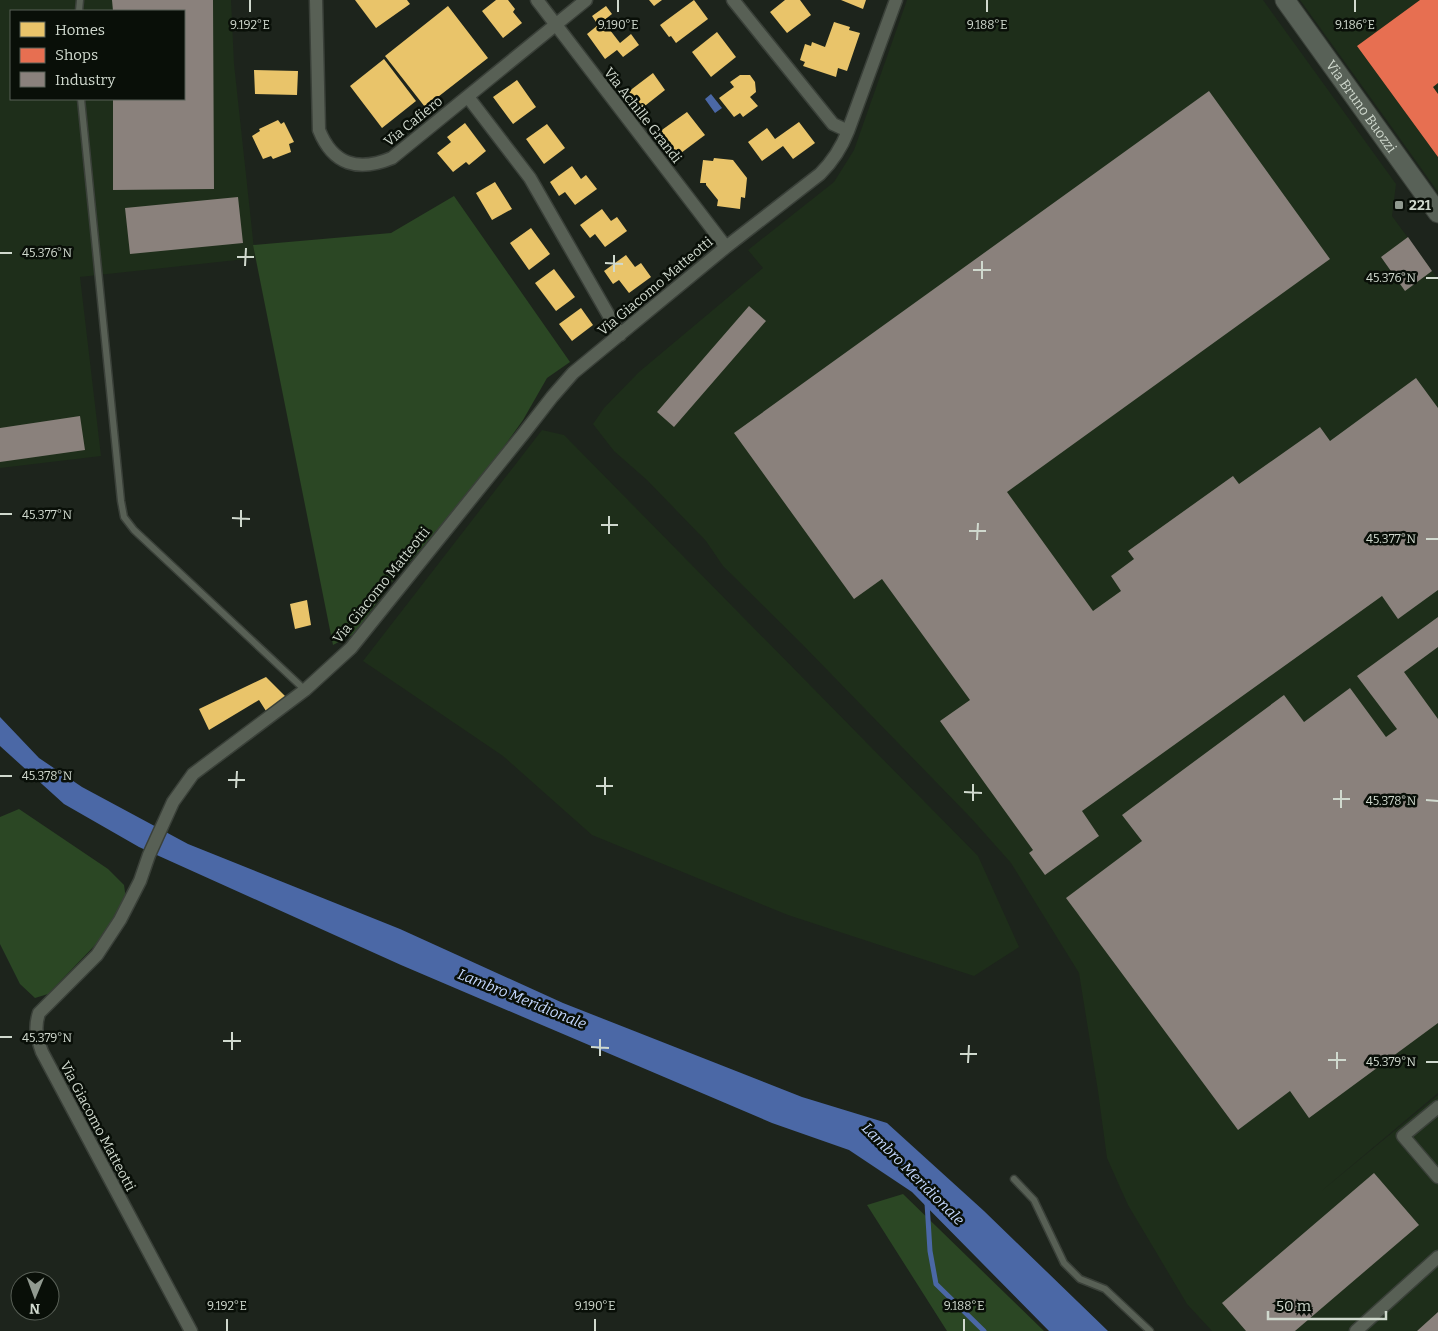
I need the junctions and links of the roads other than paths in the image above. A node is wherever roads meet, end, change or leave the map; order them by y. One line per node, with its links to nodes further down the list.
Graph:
1 (316, 0): 8 (street, Via Cafiero)
2 (537, 0): 7 (street, Via Achille Grandi)
3 (586, 0): 7 (street, Via Cafiero)
4 (733, 0): 10 (street)
5 (896, 0): 10 (street, Via Giacomo Matteotti)
6 (1285, 0): 11 (main road, Via Bruno Buozzi)
7 (556, 25): 8 (street, Via Cafiero); 12 (street, Via Achille Grandi)
8 (468, 97): 13 (street)
9 (81, 100): 14 (lane)
10 (848, 131): 12 (street, Via Giacomo Matteotti)
11 (1438, 213)
12 (726, 247): 13 (street, Via Giacomo Matteotti)
13 (620, 335): 14 (street, Via Giacomo Matteotti)
14 (305, 690): 19 (street, Via Giacomo Matteotti)
15 (1438, 1107): 16 (street)
16 (1438, 1177)
17 (1014, 1178): 20 (lane)
18 (1438, 1256): 21 (street)
19 (191, 1331)
20 (1150, 1331)
21 (1356, 1331)

